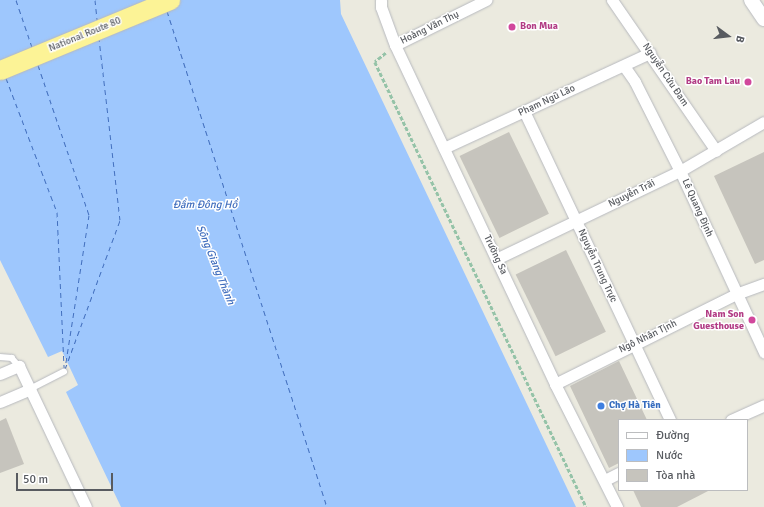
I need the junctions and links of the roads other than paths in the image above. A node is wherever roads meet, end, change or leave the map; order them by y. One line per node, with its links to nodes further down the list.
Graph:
1 (170, 0): 10 (highway, National Route 80)
2 (381, 0): 7 (street, Trường Sa)
3 (486, 0): 7 (street, Hoàng Văn Thụ)
4 (612, 0): 8 (street, Nguyễn Cửu Đam)
5 (751, 0): 6 (street)
6 (764, 19)
7 (395, 45): 13 (street, Trường Sa)
8 (650, 53): 9 (street, Phạm Ngũ Lão); 14 (street, Nguyễn Cửu Đam)
9 (624, 66): 11 (street, Phạm Ngũ Lão); 15 (street, Lê Quang Định)
10 (0, 70)
11 (524, 112): 13 (street, Phạm Ngũ Lão); 16 (street, Nguyễn Trung Trực)
12 (764, 122): 14 (street, Nguyễn Trãi)
13 (444, 148): 17 (street, Trường Sa)
14 (716, 152): 15 (street, Nguyễn Trãi)
15 (680, 171): 16 (street, Nguyễn Trãi); 19 (street, Lê Quang Định)
16 (576, 222): 17 (street, Nguyễn Trãi); 20 (street, Nguyễn Trung Trực)
17 (496, 259): 26 (street, Trường Sa)
18 (764, 284): 19 (street, Ngô Nhân Tịnh)
19 (736, 294): 20 (street, Ngô Nhân Tịnh); 21 (street, Lê Quang Định)
20 (634, 344): 26 (street, Ngô Nhân Tịnh); 30 (street, Nguyễn Trung Trực)
21 (764, 352)
22 (0, 357): 23 (lane)
23 (19, 366): 25 (street); 27 (street)
24 (64, 372): 27 (lane)
25 (0, 374)
26 (555, 384): 33 (street, Trường Sa)
27 (30, 389): 28 (street); 34 (street)
28 (0, 402)
29 (764, 405): 31 (street)
30 (670, 419)
31 (733, 419)
32 (618, 474): 33 (street)
33 (605, 480): 35 (street, Trường Sa)
34 (86, 507)
35 (618, 507)

